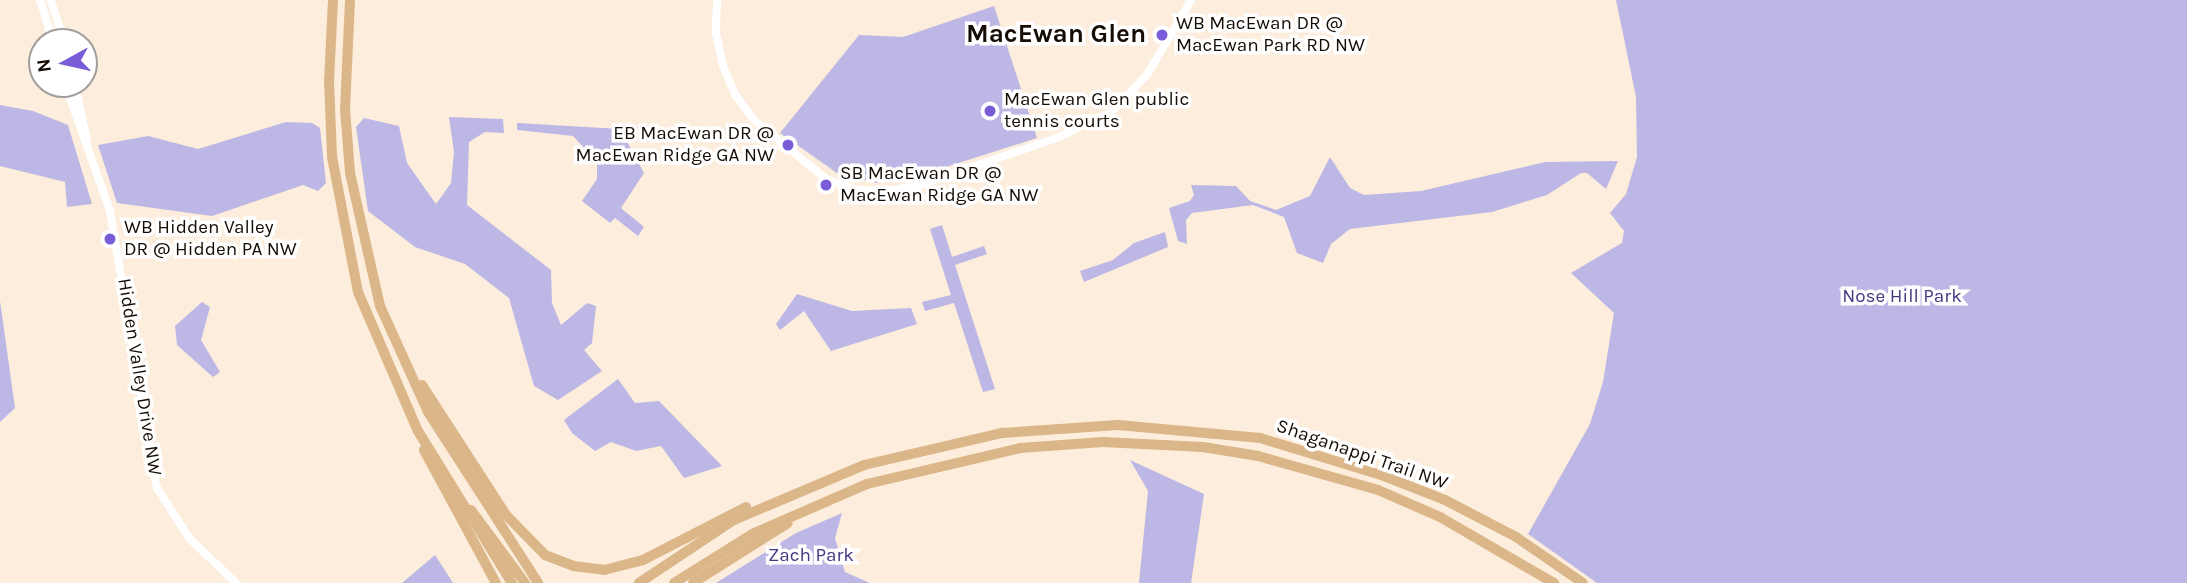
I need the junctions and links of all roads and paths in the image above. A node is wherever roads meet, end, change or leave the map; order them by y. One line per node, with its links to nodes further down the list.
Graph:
1 (40, 0): 7 (street)
2 (51, 0): 8 (street)
3 (333, 0): 13 (main road)
4 (350, 0): 12 (main road)
5 (717, 0): 6 (street)
6 (1191, 0)
7 (49, 28)
8 (60, 28)
9 (70, 98): 11 (street, Hidden Valley Drive NW)
10 (78, 98): 11 (street, Hidden Valley Drive NW)
11 (87, 147): 18 (street, Hidden Valley Drive NW)
12 (400, 355): 14 (main road); 22 (main road)
13 (418, 431): 16 (main road); 19 (main road)
14 (806, 486): 17 (main road, Shaganappi Trail NW); 28 (main road, Shaganappi Trail NW)
15 (848, 491): 25 (main road, Shaganappi Trail NW); 26 (main road); 27 (main road, Shaganappi Trail NW)
16 (457, 495): 20 (main road); 21 (main road)
17 (678, 553): 23 (main road, Shaganappi Trail NW); 24 (main road)
18 (236, 583)
19 (496, 583)
20 (512, 583)
21 (525, 583)
22 (538, 583)
23 (639, 583)
24 (649, 583)
25 (674, 583)
26 (693, 583)
27 (1554, 583)
28 (1583, 583)

